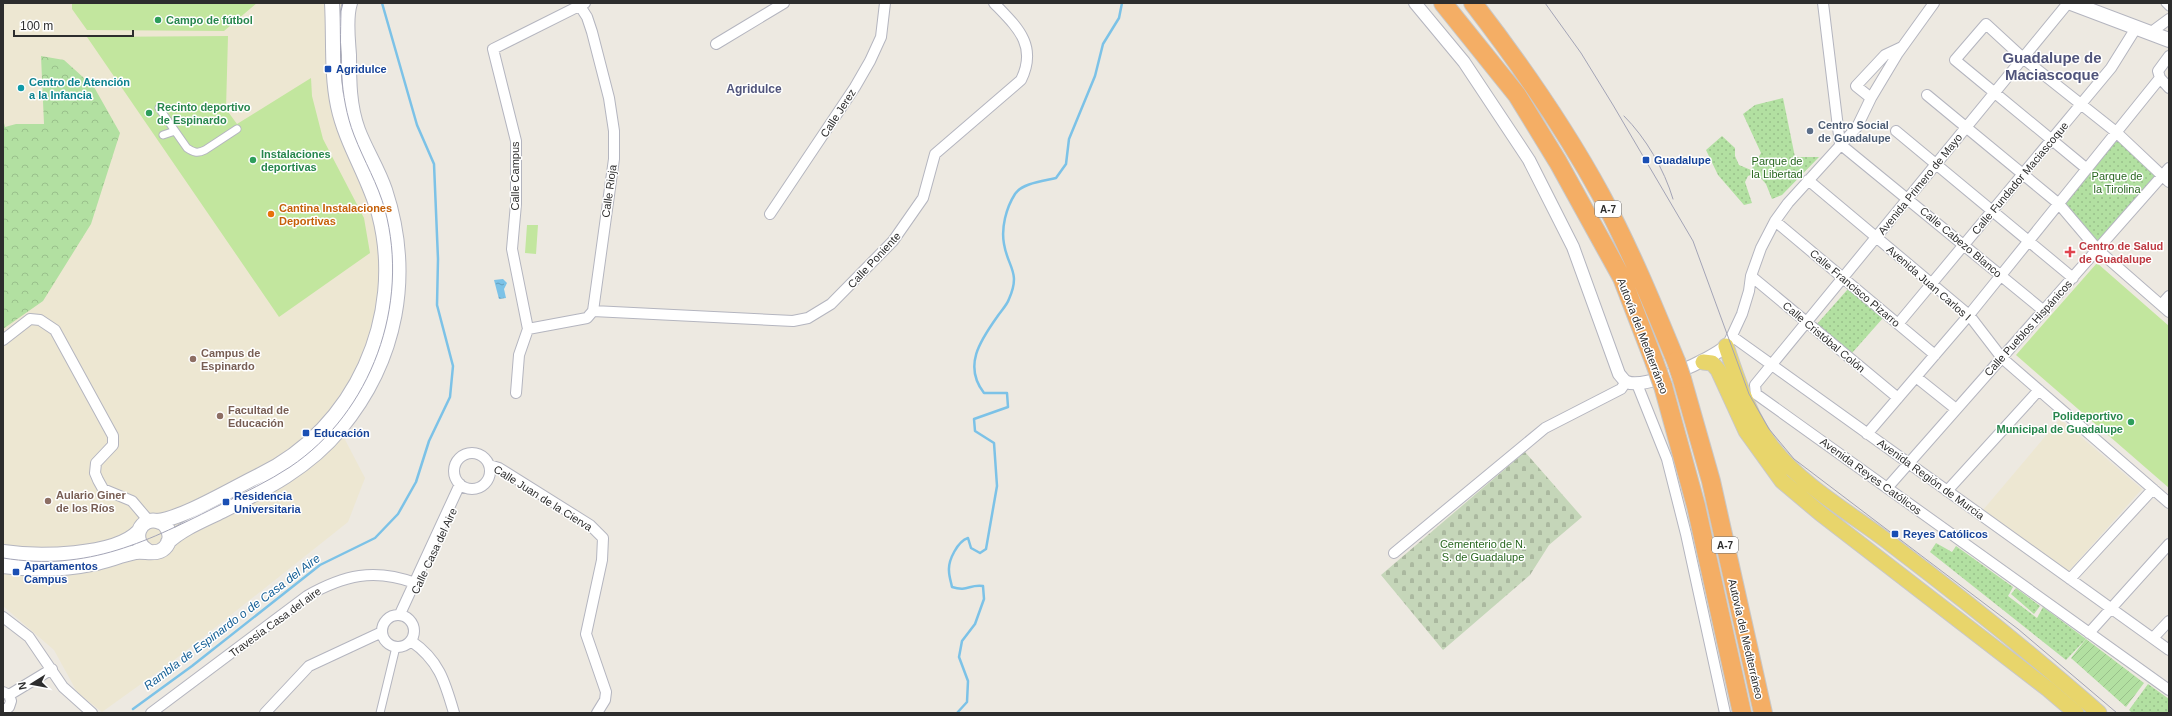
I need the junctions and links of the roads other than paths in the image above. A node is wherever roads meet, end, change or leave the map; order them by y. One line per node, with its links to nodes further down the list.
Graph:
1 (332, 3): 89 (main road)
2 (350, 3): 90 (main road)
3 (784, 3): 20 (street)
4 (885, 3): 48 (street, Calle Jerez)
5 (994, 3): 62 (street, Calle Poniente)
6 (1415, 3): 75 (street)
7 (1443, 3): 28 (highway, Autovía del Mediterráneo / A-7)
8 (1450, 3): 28 (highway)
9 (1473, 3): 120 (highway, Autovía del Mediterráneo / A-7, bridge)
10 (1823, 3): 39 (street)
11 (1934, 3): 21 (street)
12 (2070, 3): 17 (main road); 23 (street, Avenida Primero de Mayo)
13 (2165, 3): 15 (street)
14 (581, 4): 62 (street, Calle Rioja); 67 (street, Calle Campus)
15 (2169, 7)
16 (2169, 19): 18 (street)
17 (2136, 28): 18 (main road); 30 (street, Calle Fundador Maciascoque)
18 (2150, 33): 19 (main road)
19 (2169, 40)
20 (716, 44)
21 (1903, 46): 29 (street); 29 (street)
22 (2169, 56): 24 (street)
23 (2024, 59): 26 (street, Avenida Primero de Mayo); 26 (street); 30 (street)
24 (2160, 78): 25 (street); 36 (street)
25 (2169, 88)
26 (1995, 93): 32 (street, Avenida Primero de Mayo); 38 (street)
27 (1927, 95): 32 (street)
28 (1517, 96): 119 (highway, Autovía del Mediterráneo / A-7, bridge)
29 (1871, 98): 39 (street)
30 (2081, 104): 36 (street); 38 (street, Calle Fundador Maciascoque)
31 (159, 108): 34 (street)
32 (1967, 127): 40 (street, Avenida Primero de Mayo); 42 (street)
33 (237, 129): 34 (street)
34 (175, 131): 37 (street)
35 (1896, 131): 40 (street)
36 (2116, 132): 41 (street); 43 (street)
37 (163, 135)
38 (2051, 140): 41 (street); 42 (street, Calle Fundador Maciascoque)
39 (1840, 144): 44 (street); 45 (street, Calle Cabezo Blanco)
40 (1936, 165): 45 (street, Avenida Primero de Mayo); 47 (street)
41 (2087, 169): 46 (street)
42 (2023, 174): 46 (street); 47 (street, Calle Fundador Maciascoque)
43 (2167, 175): 53 (street, Calle Pueblos Hispánicos)
44 (1808, 180): 49 (street); 50 (street, Avenida Juan Carlos I)
45 (1908, 199): 50 (street, Avenida Primero de Mayo); 52 (street, Calle Cabezo Blanco)
46 (2059, 204): 51 (street); 53 (street)
47 (1992, 211): 51 (street); 52 (street, Calle Fundador Maciascoque)
48 (770, 214)
49 (1775, 221): 55 (street); 56 (street, Calle Francisco Pizarro)
50 (1877, 237): 56 (street, Avenida Primero de Mayo); 58 (street, Avenida Juan Carlos I)
51 (2029, 241): 54 (street); 57 (street)
52 (1964, 245): 54 (street, Calle Cabezo Blanco); 58 (street, Calle Fundador Maciascoque)
53 (2098, 250): 57 (street, Calle Pueblos Hispánicos); 60 (street)
54 (2001, 275): 61 (street, Calle Cabezo Blanco); 64 (street)
55 (1751, 276): 65 (street, Calle Cristóbal Colón); 69 (street)
56 (1843, 278): 65 (street, Avenida Primero de Mayo); 66 (street, Calle Francisco Pizarro)
57 (2073, 278): 61 (street, Calle Pueblos Hispánicos)
58 (1932, 284): 64 (street, Avenida Juan Carlos I); 66 (street, Calle Fundador Maciascoque)
59 (2169, 296): 60 (street)
60 (2161, 305): 63 (street)
61 (2044, 310): 71 (street, Calle Pueblos Hispánicos)
62 (593, 311): 67 (street)
63 (2169, 312)
64 (1969, 315): 70 (street); 71 (street, Avenida Juan Carlos I)
65 (1806, 322): 73 (street, Avenida Primero de Mayo); 78 (street, Calle Cristóbal Colón)
66 (1898, 324): 70 (street, Calle Francisco Pizarro)
67 (528, 329): 77 (street)
68 (3, 340): 89 (street)
69 (1726, 345): 72 (street); 73 (street, Avenida Región de Murcia); 79 (main road); 122 (main road)
70 (1935, 355): 74 (street)
71 (2002, 358): 76 (street, Avenida Juan Carlos I); 80 (street, Calle Pueblos Hispánicos)
72 (1703, 362): 75 (street); 79 (main road)
73 (1771, 365): 81 (street, Avenida Región de Murcia); 85 (street, Avenida Reyes Católicos)
74 (1916, 377): 78 (street); 80 (street)
75 (1632, 383): 94 (street); 118 (street)
76 (2039, 390): 86 (street, Avenida Juan Carlos I); 87 (street)
77 (516, 393)
78 (1898, 398): 81 (street)
79 (1731, 401): 121 (main road)
80 (1956, 409): 82 (street, Calle Pueblos Hispánicos)
81 (1867, 434): 82 (street, Avenida Región de Murcia)
82 (1908, 463): 85 (street, Calle Pueblos Hispánicos); 87 (street, Avenida Región de Murcia)
83 (490, 465): 84 (street); 84 (street); 117 (street, Calle Juan de la Cierva)
84 (462, 486): 97 (street); 99 (street, Calle Casa del Aire)
85 (1887, 488): 103 (street, Avenida Reyes Católicos)
86 (2153, 489): 88 (street, Avenida Juan Carlos I); 96 (street)
87 (1947, 491): 96 (street, Avenida Región de Murcia)
88 (2169, 503)
89 (148, 524): 90 (main road); 92 (main road); 93 (main road)
90 (168, 542): 93 (main road)
91 (2169, 544): 98 (street)
92 (3, 552)
93 (150, 552): 95 (main road)
94 (1394, 553)
95 (3, 566)
96 (2070, 579): 98 (street, Avenida Región de Murcia)
97 (415, 583): 99 (street); 113 (street, Travesía Casa del aire)
98 (2111, 608): 103 (street); 104 (street, Avenida Región de Murcia)
99 (402, 615): 102 (street); 105 (street)
100 (3, 617): 108 (street)
101 (2169, 621): 104 (street)
102 (382, 632): 106 (street); 114 (street)
103 (2089, 633): 109 (street, Avenida Reyes Católicos)
104 (2153, 638): 107 (street, Avenida Región de Murcia)
105 (411, 641): 106 (street); 116 (street)
106 (396, 647): 115 (street)
107 (2169, 650)
108 (52, 669): 110 (street); 112 (street)
109 (2169, 690)
110 (6, 693): 111 (street)
111 (9, 710)
112 (92, 713)
113 (151, 713)
114 (265, 713)
115 (380, 713)
116 (454, 713)
117 (597, 713)
118 (1725, 713)
119 (1742, 713)
120 (1763, 713)
121 (2076, 713)
122 (2099, 713)

